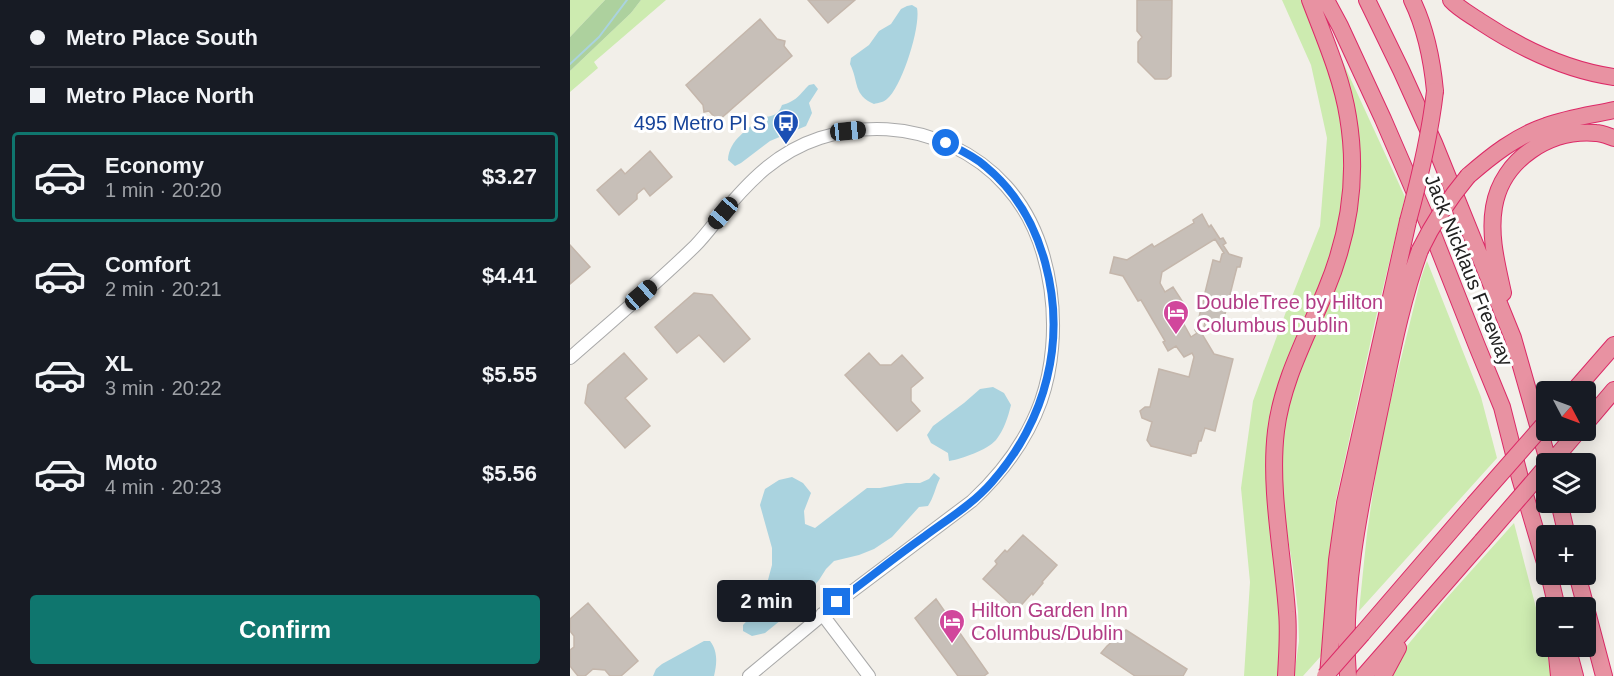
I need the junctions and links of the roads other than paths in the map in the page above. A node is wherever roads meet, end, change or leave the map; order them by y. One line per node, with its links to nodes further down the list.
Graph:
1 (1310, 0): 28 (highway)
2 (1326, 0): 20 (highway, Jack Nicklaus Freeway)
3 (1367, 0): 9 (highway, Jack Nicklaus Freeway)
4 (1412, 0): 29 (highway, bridge)
5 (1450, 0): 6 (highway)
6 (1614, 77)
7 (1614, 110): 30 (highway, bridge)
8 (1614, 138): 9 (highway)
9 (1513, 338): 17 (highway, Jack Nicklaus Freeway)
10 (1614, 345): 12 (highway)
11 (570, 358): 23 (street)
12 (1581, 381)
13 (1614, 390): 14 (highway)
14 (1596, 410)
15 (1536, 433): 29 (highway, bridge)
16 (1569, 441): 18 (highway)
17 (1545, 453)
18 (1559, 453)
19 (1536, 479): 21 (highway, bridge)
20 (1536, 531)
21 (1482, 541): 31 (highway); 32 (highway)
22 (1580, 585): 35 (highway)
23 (822, 614): 26 (street); 27 (street)
24 (1557, 657): 33 (highway)
25 (1570, 657): 34 (highway)
26 (749, 676)
27 (869, 676)
28 (1286, 676)
29 (1327, 676)
30 (1348, 676)
31 (1364, 676)
32 (1383, 676)
33 (1559, 676)
34 (1575, 676)
35 (1604, 676)

